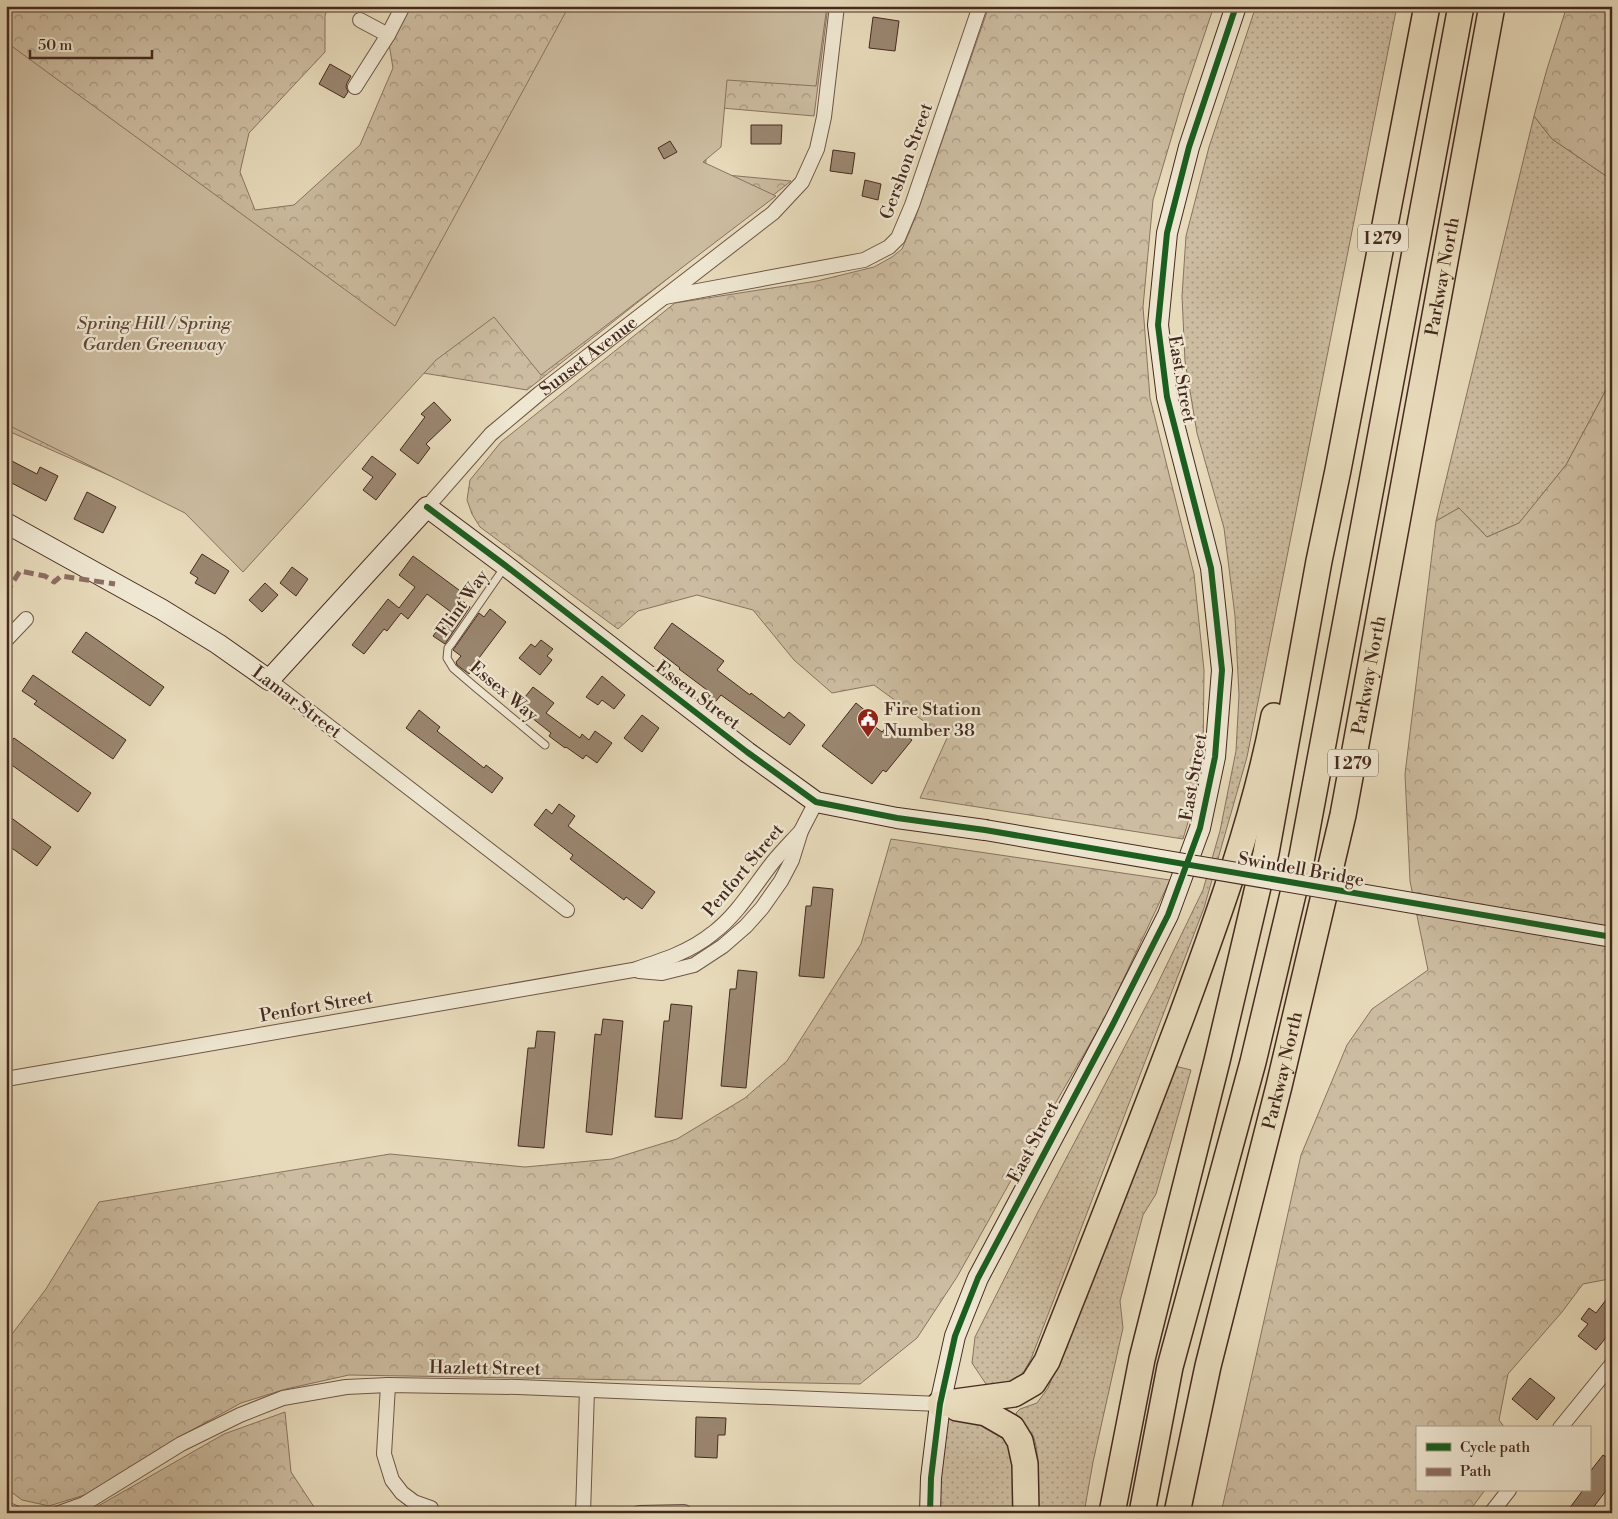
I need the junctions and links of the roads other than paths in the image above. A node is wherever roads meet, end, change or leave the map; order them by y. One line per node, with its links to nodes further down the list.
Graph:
1 (403, 6): 9 (street)
2 (837, 6): 11 (street, Sunset Avenue)
3 (980, 6): 11 (street, Gershon Street)
4 (1236, 6): 29 (street, East Street)
5 (1427, 6): 14 (highway, I 279)
6 (1461, 6): 42 (highway)
7 (1492, 6): 43 (highway, Parkway North / I 279)
8 (360, 20): 9 (street)
9 (388, 36): 10 (street)
10 (355, 87)
11 (662, 298): 12 (street, Sunset Avenue)
12 (427, 507): 15 (street, Essen Street); 19 (street, Sunset Avenue)
13 (6, 523): 19 (street, Lamar Street)
14 (1319, 561): 29 (highway); 41 (highway, I 279)
15 (506, 566): 18 (lane, Flint Way); 21 (street, Essen Street)
16 (26, 620): 17 (street)
17 (6, 640)
18 (447, 658): 20 (lane, Essex Way)
19 (269, 680): 23 (street, Lamar Street)
20 (545, 745)
21 (816, 802): 22 (street, Essen Street); 25 (street, Penfort Street)
22 (984, 830): 24 (street, Swindell Bridge, bridge)
23 (567, 910)
24 (1612, 937)
25 (6, 1078)
26 (1612, 1364): 30 (street)
27 (388, 1385): 28 (street, Hazlett Street); 32 (street); 36 (street, Hazlett Street)
28 (587, 1390): 29 (street, Hazlett Street); 37 (street)
29 (940, 1404): 39 (street, East Street); 40 (highway)
30 (1562, 1426)
31 (1507, 1492): 44 (street)
32 (431, 1508)
33 (6, 1509): 35 (street)
34 (684, 1512): 38 (street)
35 (15, 1513)
36 (59, 1513)
37 (583, 1513)
38 (640, 1513)
39 (930, 1513)
40 (1026, 1513)
41 (1112, 1513)
42 (1142, 1513)
43 (1177, 1513)
44 (1491, 1513)

